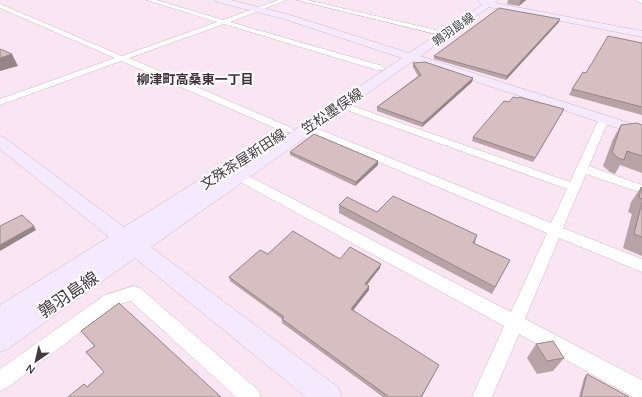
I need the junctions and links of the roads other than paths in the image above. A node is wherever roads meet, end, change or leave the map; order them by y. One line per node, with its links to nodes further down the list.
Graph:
1 (150, 0): 10 (street)
2 (220, 0): 9 (main road)
3 (284, 0): 9 (street)
4 (300, 0): 11 (street)
5 (638, 0): 7 (street)
6 (487, 1): 11 (main road, 文殊茶屋新田線); 12 (main road); 13 (main road, 鶉羽島線)
7 (642, 1)
8 (0, 6): 14 (street)
9 (260, 9): 10 (street); 13 (main road)
10 (224, 22): 14 (street); 15 (street)
11 (436, 32): 13 (main road, 文殊茶屋新田線)
12 (642, 34)
13 (406, 56): 15 (main road, 文殊茶屋新田線); 17 (main road, 笠松墨俣線); 18 (main road)
14 (122, 58): 16 (street); 19 (street)
15 (380, 68): 19 (main road, 文殊茶屋新田線)
16 (0, 102)
17 (341, 105): 24 (main road, 笠松墨俣線); 25 (street)
18 (604, 120): 21 (main road); 23 (street)
19 (288, 130): 28 (main road, 文殊茶屋新田線)
20 (312, 130): 27 (street)
21 (642, 132)
22 (0, 141): 28 (main road)
23 (582, 168): 25 (street); 26 (street)
24 (239, 176): 28 (main road, 笠松墨俣線); 31 (street)
25 (573, 187): 27 (street)
26 (642, 189)
27 (555, 230): 29 (street); 31 (street)
28 (129, 242): 30 (main road, 文殊茶屋新田線); 32 (main road, 鶉羽島線); 36 (main road)
29 (642, 266)
30 (0, 318)
31 (515, 322): 34 (street); 37 (street)
32 (0, 340)
33 (0, 381): 35 (street)
34 (642, 391)
35 (251, 397)
36 (328, 397)
37 (482, 397)

